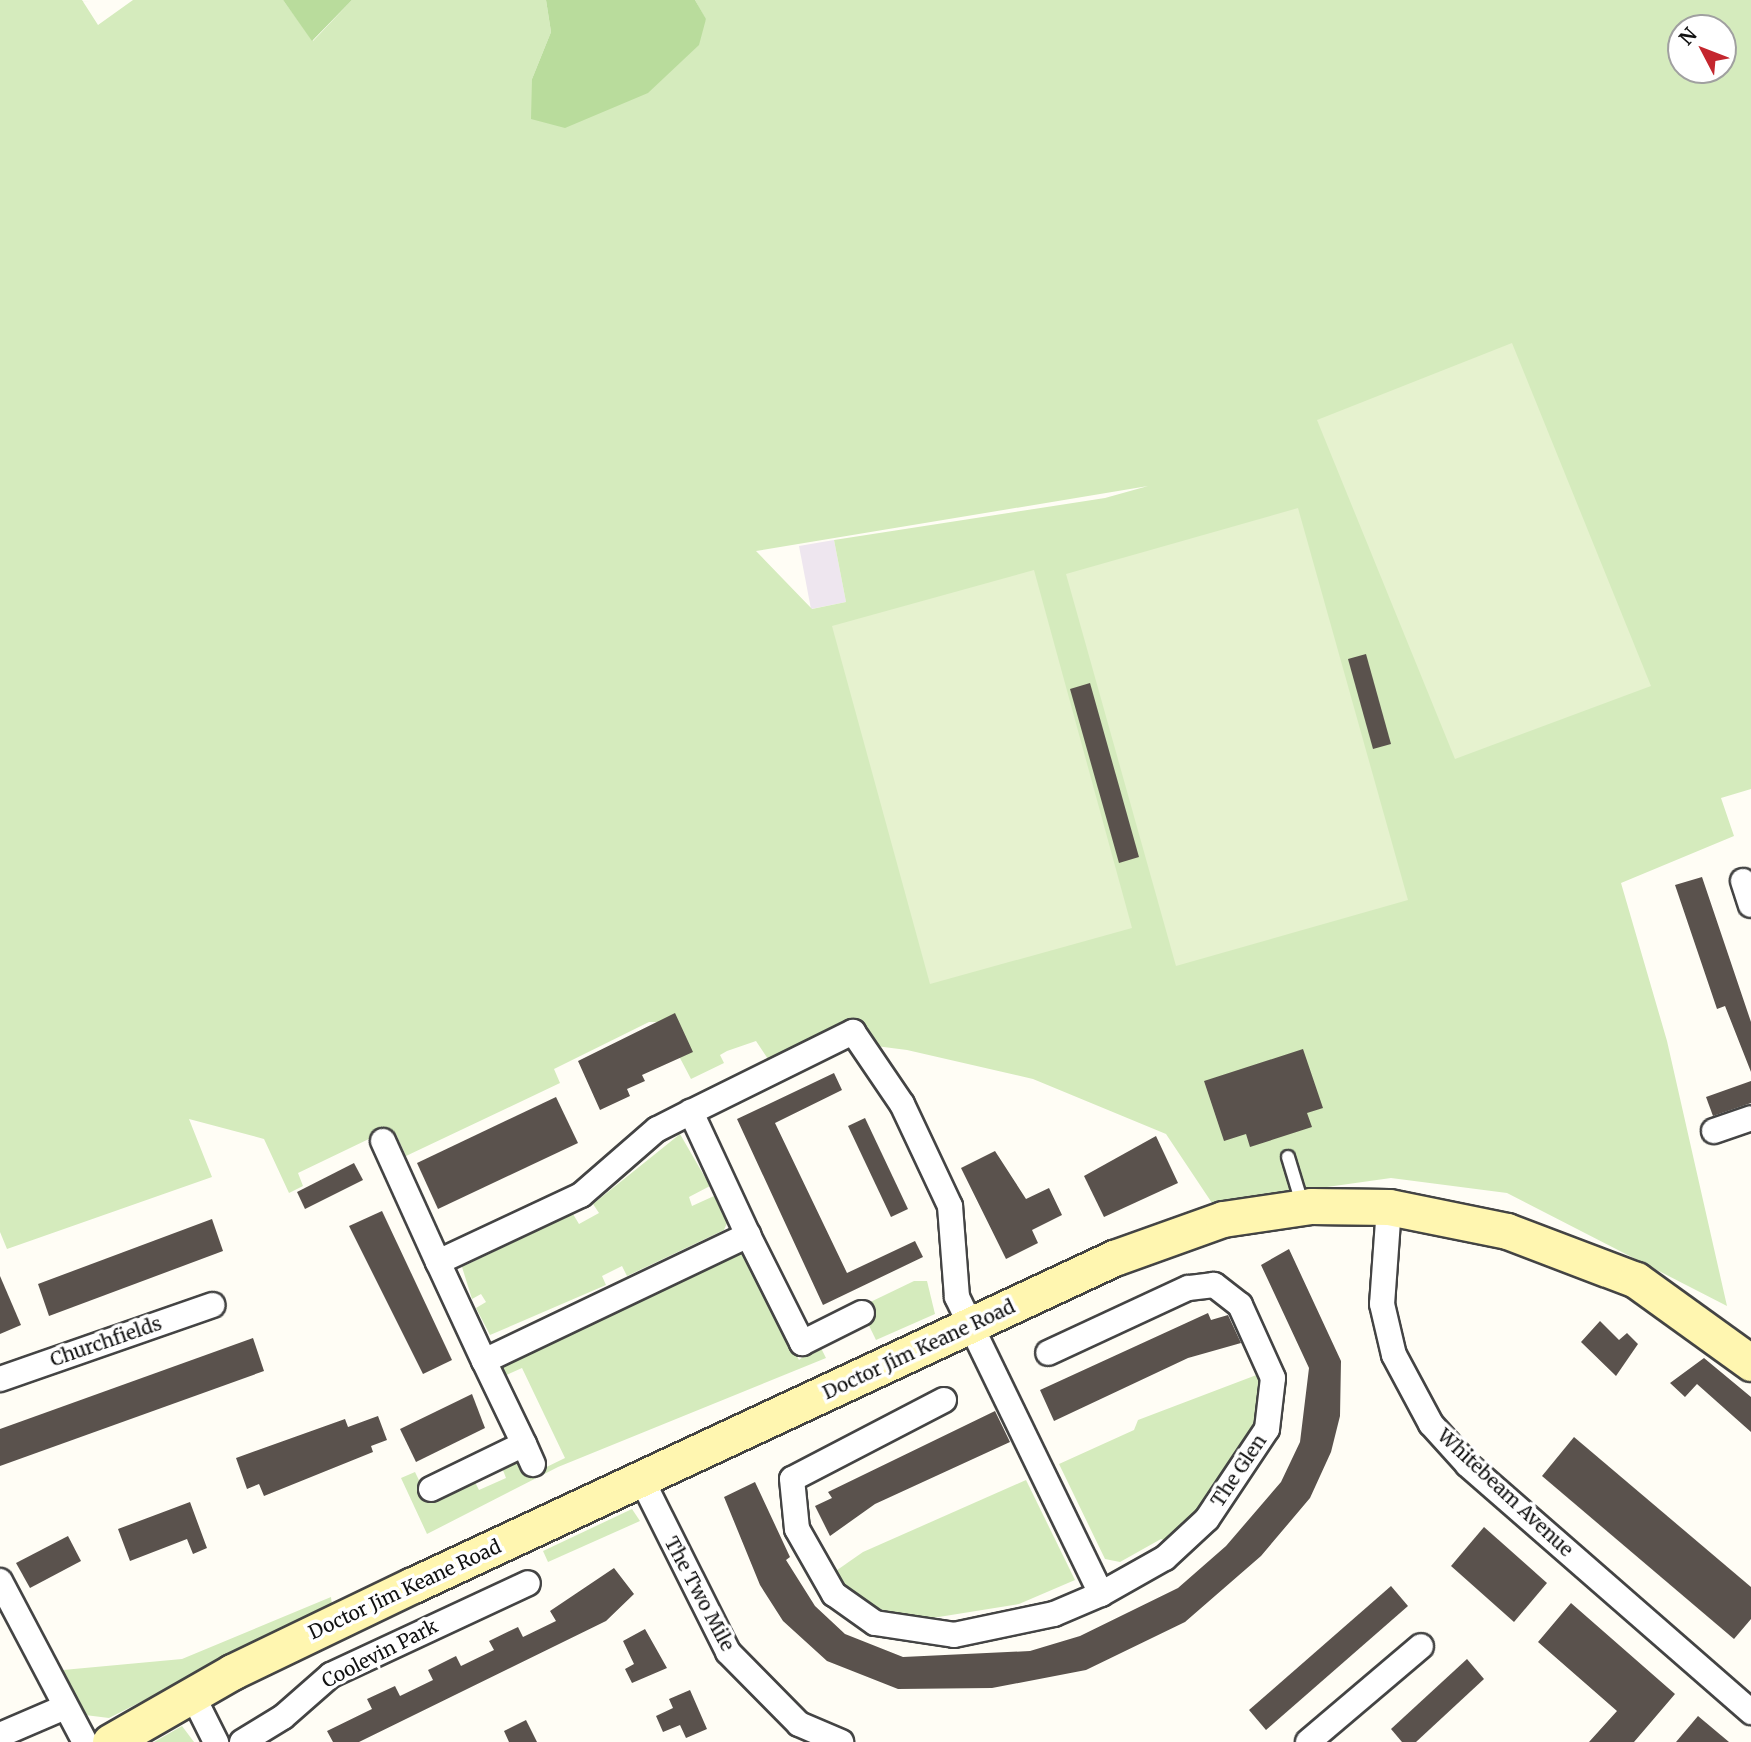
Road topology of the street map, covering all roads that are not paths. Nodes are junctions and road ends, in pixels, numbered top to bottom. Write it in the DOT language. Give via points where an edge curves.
graph roads {
  1 [pos="1743,881"];
  2 [pos="1751,905"];
  3 [pos="691,1112"];
  4 [pos="1751,1118"];
  5 [pos="1714,1130"];
  6 [pos="383,1141"];
  7 [pos="1288,1157"];
  8 [pos="1389,1206"];
  9 [pos="1303,1207"];
  10 [pos="748,1235"];
  11 [pos="438,1262"];
  12 [pos="212,1305"];
  13 [pos="862,1313"];
  14 [pos="972,1326"];
  15 [pos="1048,1353"];
  16 [pos="484,1361"];
  17 [pos="1751,1363"];
  18 [pos="0,1379"];
  19 [pos="944,1400"];
  20 [pos="642,1480"];
  21 [pos="431,1489"];
  22 [pos="0,1581"];
  23 [pos="528,1583"];
  24 [pos="1101,1594"];
  25 [pos="1421,1646"];
  26 [pos="192,1695"];
  27 [pos="63,1709"];
  28 [pos="1751,1712"];
  29 [pos="0,1735"];
  30 [pos="85,1742"];
  31 [pos="110,1742"];
  32 [pos="216,1742"];
  33 [pos="242,1742"];
  34 [pos="841,1742"];
  35 [pos="1308,1742"];
  1 -- 2 [label="street"];
  3 -- 10 [label="street"];
  3 -- 11 [label="street" via="657,1129 581,1195"];
  3 -- 14 [label="street" via="853,1032 902,1104 950,1206 953,1280"];
  4 -- 5 [label="street"];
  6 -- 11 [label="street"];
  7 -- 9 [label="lane"];
  8 -- 9 [label="street, Doctor Jim Keane Road"];
  8 -- 17 [label="street, Doctor Jim Keane Road" via="1507,1231 1636,1280"];
  8 -- 28 [label="street, Whitebeam Avenue" via="1382,1304 1394,1355 1431,1424 1468,1465"];
  9 -- 14 [label="street, Doctor Jim Keane Road" via="1223,1219 1164,1238"];
  10 -- 13 [label="street" via="802,1343"];
  10 -- 16 [label="street"];
  11 -- 16 [label="street"];
  12 -- 18 [label="street, Churchfields"];
  14 -- 20 [label="street, Doctor Jim Keane Road"];
  14 -- 24 [label="street"];
  15 -- 24 [label="street, The Glen" via="1188,1288 1214,1285 1240,1305 1273,1378 1267,1429 1207,1519 1165,1558"];
  16 -- 21 [label="street" via="528,1454"];
  19 -- 24 [label="street, The Glen" via="792,1479 797,1529 834,1594 875,1623 954,1634 1054,1614"];
  20 -- 26 [label="street, Doctor Jim Keane Road"];
  20 -- 34 [label="street, The Two Mile" via="729,1652 799,1724"];
  22 -- 27 [label="street"];
  23 -- 33 [label="street, Coolevin Park" via="331,1675 283,1717"];
  25 -- 35 [label="street"];
  26 -- 31 [label="street, Doctor Jim Keane Road"];
  26 -- 32 [label="street"];
  27 -- 29 [label="street"];
  27 -- 30 [label="street"];
}
